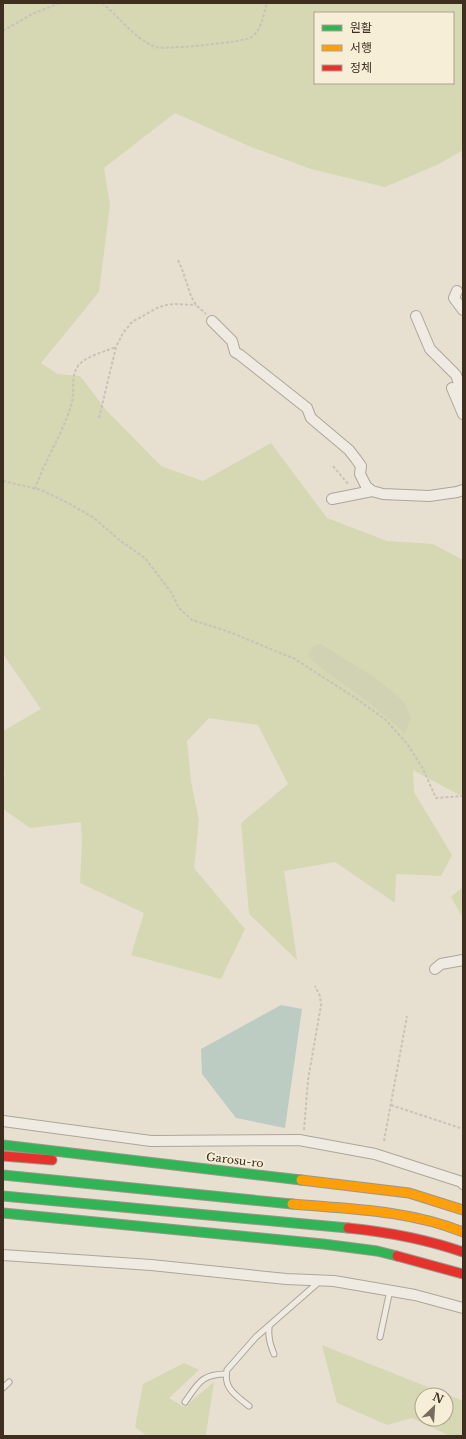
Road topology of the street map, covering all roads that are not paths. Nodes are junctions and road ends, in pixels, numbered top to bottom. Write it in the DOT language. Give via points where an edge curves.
graph roads {
  1 [pos="457,291"];
  2 [pos="463,310"];
  3 [pos="416,316"];
  4 [pos="212,321"];
  5 [pos="452,388"];
  6 [pos="463,394"];
  7 [pos="463,414"];
  8 [pos="463,490"];
  9 [pos="372,491"];
  10 [pos="332,499"];
  11 [pos="463,960"];
  12 [pos="435,969"];
  13 [pos="3,1121"];
  14 [pos="3,1144"];
  15 [pos="3,1156"];
  16 [pos="123,1159"];
  17 [pos="3,1175"];
  18 [pos="463,1184"];
  19 [pos="3,1196"];
  20 [pos="463,1210"];
  21 [pos="3,1213"];
  22 [pos="463,1232"];
  23 [pos="463,1252"];
  24 [pos="3,1255"];
  25 [pos="463,1274"];
  26 [pos="321,1280"];
  27 [pos="390,1290"];
  28 [pos="463,1308"];
  29 [pos="269,1326"];
  30 [pos="380,1337"];
  31 [pos="274,1354"];
  32 [pos="226,1374"];
  33 [pos="9,1382"];
  34 [pos="3,1388"];
  35 [pos="185,1402"];
  36 [pos="249,1406"];
  1 -- 2 [label="street" via="454,298"];
  3 -- 6 [label="street" via="430,349 456,375"];
  4 -- 9 [label="street" via="232,341 235,352 307,408 311,418 349,450 361,466 360,474 366,486"];
  5 -- 7 [label="street"];
  8 -- 9 [label="street" via="428,496 383,494"];
  9 -- 10 [label="street"];
  11 -- 12 [label="street" via="442,964"];
  13 -- 18 [label="street" via="151,1141 304,1141 375,1154"];
  14 -- 16 [label="main road, Garosu-ro"];
  15 -- 16 [label="main road" via="81,1162"];
  16 -- 20 [label="main road, Garosu-ro" via="409,1193"];
  17 -- 22 [label="main road" via="382,1212 443,1224"];
  19 -- 23 [label="main road" via="380,1231 407,1235"];
  21 -- 25 [label="main road" via="339,1246 390,1254"];
  24 -- 26 [label="street"];
  26 -- 27 [label="street"];
  26 -- 29 [label="lane"];
  27 -- 28 [label="street"];
  27 -- 30 [label="lane"];
  29 -- 31 [label="lane" via="269,1344"];
  29 -- 32 [label="lane" via="256,1337"];
  32 -- 35 [label="lane" via="208,1376 200,1382"];
  32 -- 36 [label="lane" via="227,1383 232,1391"];
  33 -- 34 [label="lane"];
}
